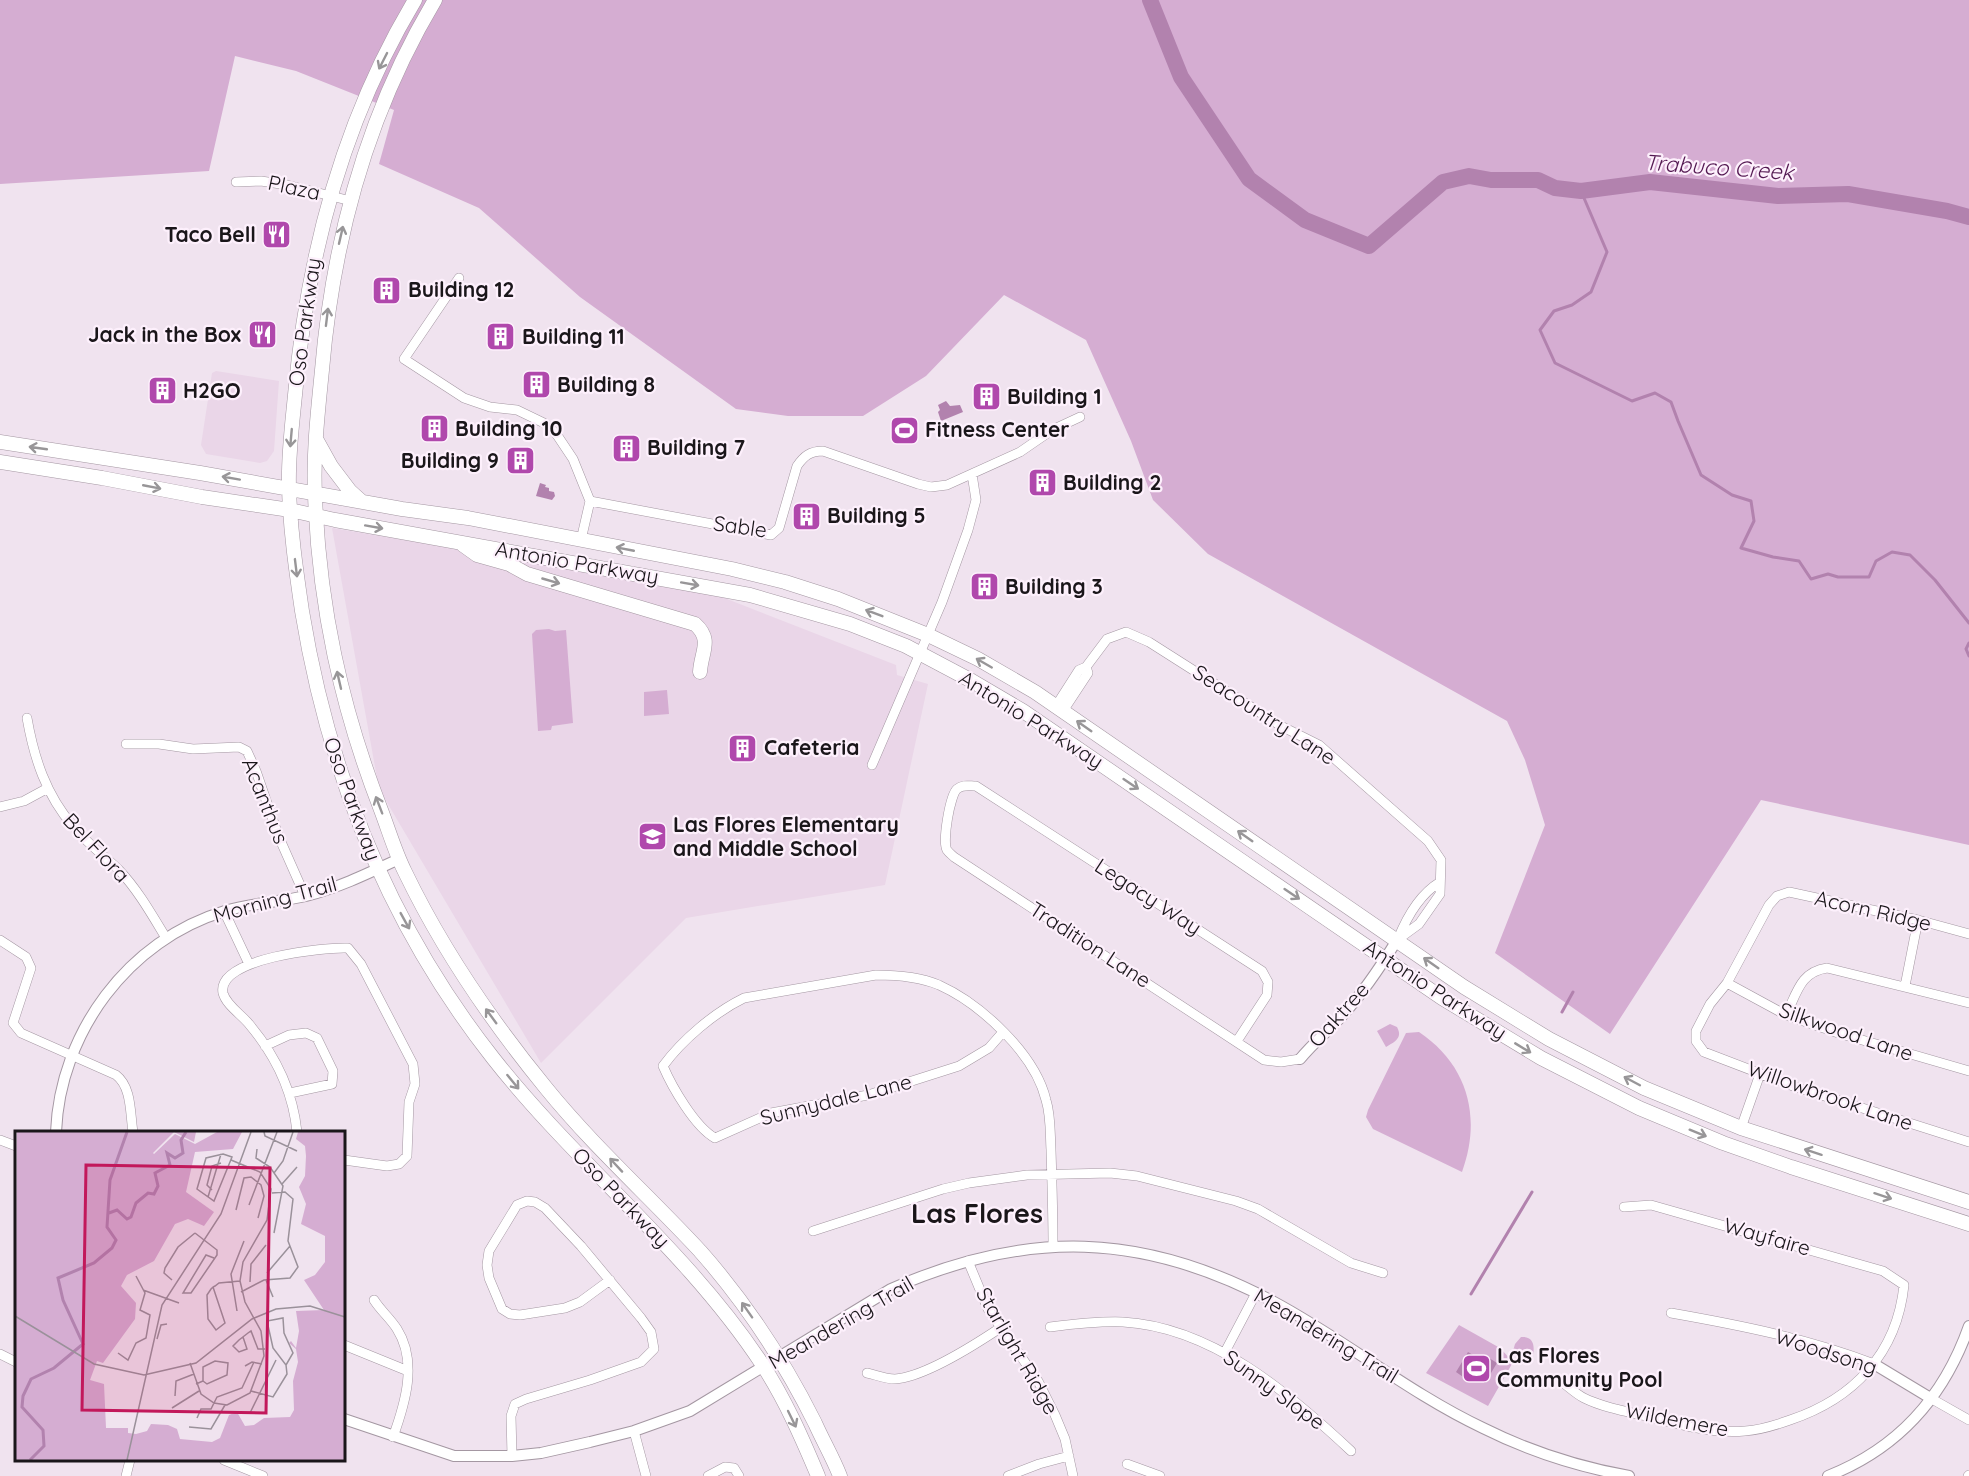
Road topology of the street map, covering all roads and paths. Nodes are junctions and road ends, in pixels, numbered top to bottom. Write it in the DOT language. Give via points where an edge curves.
graph roads {
  1 [pos="435,0"];
  2 [pos="412,4"];
  3 [pos="236,182"];
  4 [pos="330,196"];
  5 [pos="351,201"];
  6 [pos="459,278"];
  7 [pos="1080,417"];
  8 [pos="316,439"];
  9 [pos="0,442"];
  10 [pos="116,460"];
  11 [pos="0,462"];
  12 [pos="972,474"];
  13 [pos="102,478"];
  14 [pos="289,488"];
  15 [pos="315,494"];
  16 [pos="360,500"];
  17 [pos="590,501"];
  18 [pos="290,510"];
  19 [pos="317,517"];
  20 [pos="581,540"];
  21 [pos="459,542"];
  22 [pos="928,635"];
  23 [pos="921,653"];
  24 [pos="700,672"];
  25 [pos="1059,709"];
  26 [pos="27,718"];
  27 [pos="126,744"];
  28 [pos="872,765"];
  29 [pos="964,785"];
  30 [pos="48,788"];
  31 [pos="0,807"];
  32 [pos="399,859"];
  33 [pos="378,869"];
  34 [pos="305,896"];
  35 [pos="224,911"];
  36 [pos="1917,920"];
  37 [pos="1969,934"];
  38 [pos="166,938"];
  39 [pos="0,940"];
  40 [pos="1397,940"];
  41 [pos="1386,959"];
  42 [pos="249,964"];
  43 [pos="1727,983"];
  44 [pos="1905,986"];
  45 [pos="1969,1003"];
  46 [pos="1786,1015"];
  47 [pos="1003,1032"];
  48 [pos="1237,1041"];
  49 [pos="265,1046"];
  50 [pos="71,1056"];
  51 [pos="1300,1059"];
  52 [pos="1969,1071"];
  53 [pos="1760,1074"];
  54 [pos="290,1093"];
  55 [pos="1741,1128"];
  56 [pos="56,1131"];
  57 [pos="133,1131"];
  58 [pos="297,1131"];
  59 [pos="0,1140"];
  60 [pos="1969,1142"];
  61 [pos="15,1146"];
  62 [pos="345,1160"];
  63 [pos="1052,1174"];
  64 [pos="1969,1202"];
  65 [pos="1624,1206"];
  66 [pos="1969,1224"];
  67 [pos="813,1231"];
  68 [pos="1053,1246"];
  69 [pos="968,1261"];
  70 [pos="1383,1273"];
  71 [pos="610,1280"];
  72 [pos="1904,1285"];
  73 [pos="1256,1293"];
  74 [pos="374,1300"];
  75 [pos="1671,1313"];
  76 [pos="1969,1326"];
  77 [pos="1050,1327"];
  78 [pos="1000,1328"];
  79 [pos="345,1345"];
  80 [pos="1225,1352"];
  81 [pos="0,1354"];
  82 [pos="780,1358"];
  83 [pos="15,1362"];
  84 [pos="1874,1364"];
  85 [pos="764,1367"];
  86 [pos="408,1371"];
  87 [pos="867,1373"];
  88 [pos="1562,1382"];
  89 [pos="1932,1399"];
  90 [pos="345,1419"];
  91 [pos="1969,1420"];
  92 [pos="634,1431"];
  93 [pos="393,1437"];
  94 [pos="1351,1451"];
  95 [pos="512,1456"];
  96 [pos="1069,1456"];
  97 [pos="130,1461"];
  98 [pos="226,1461"];
  99 [pos="1127,1464"];
  100 [pos="126,1476"];
  101 [pos="263,1476"];
  102 [pos="646,1476"];
  103 [pos="708,1476"];
  104 [pos="739,1476"];
  105 [pos="818,1476"];
  106 [pos="840,1476"];
  107 [pos="1008,1476"];
  108 [pos="1073,1476"];
  109 [pos="1160,1476"];
  110 [pos="1629,1476"];
  111 [pos="1828,1476"];
  1 -- 5 [label="main road, Oso Parkway" via="385,102"];
  2 -- 4 [label="main road, Oso Parkway, one-way" via="370,88"];
  3 -- 4 [label="street, Plaza" via="261,181"];
  4 -- 5 [label="street, Plaza"];
  4 -- 14 [label="main road, Oso Parkway, one-way" via="300,342"];
  8 -- 5 [label="main road, Oso Parkway, one-way" via="326,319 340,238"];
  6 -- 17 [label="street" via="404,359 471,401 517,410 546,424 573,459"];
  7 -- 12 [label="street, Sable" via="1054,429 1020,453"];
  8 -- 15 [label="main road, Oso Parkway"];
  8 -- 16 [label="main road" via="331,466"];
  10 -- 9 [label="main road, Antonio Parkway, one-way"];
  10 -- 13 [label="main road" via="105,466"];
  14 -- 10 [label="main road, Antonio Parkway, one-way"];
  11 -- 13 [label="main road, Antonio Parkway"];
  12 -- 17 [label="street, Sable" via="931,487 815,451 797,466 779,528 771,535"];
  12 -- 22 [label="street" via="976,500 968,530"];
  13 -- 18 [label="main road, Antonio Parkway, one-way"];
  14 -- 15 [label="main road, Antonio Parkway"];
  14 -- 18 [label="main road, Oso Parkway"];
  15 -- 16 [label="main road, Antonio Parkway"];
  15 -- 19 [label="main road, Oso Parkway"];
  16 -- 20 [label="main road, Antonio Parkway"];
  17 -- 20 [label="street"];
  18 -- 19 [label="main road, Antonio Parkway"];
  18 -- 33 [label="main road, Oso Parkway, one-way" via="318,696 344,783"];
  19 -- 21 [label="main road, Antonio Parkway, one-way"];
  32 -- 19 [label="main road, Oso Parkway, one-way" via="344,702 326,612"];
  22 -- 20 [label="main road, Antonio Parkway, one-way" via="785,582"];
  21 -- 23 [label="main road, Antonio Parkway, one-way" via="750,595 850,624"];
  21 -- 24 [label="main road, one-way" via="477,555 509,564 526,574 695,624 705,636"];
  22 -- 23 [label="street"];
  25 -- 22 [label="main road, Antonio Parkway, one-way" via="978,659"];
  23 -- 28 [label="street"];
  23 -- 41 [label="main road, Antonio Parkway, one-way" via="1023,711"];
  40 -- 25 [label="main road, Antonio Parkway, one-way"];
  25 -- 40 [label="street, Seacountry Lane" via="1088,673 1086,667 1107,639 1126,632 1319,745 1428,841 1441,860 1440,894 1419,924"];
  26 -- 30 [label="street, Bel Flora" via="31,743"];
  27 -- 34 [label="street, Acanthus" via="194,749 239,747 247,751"];
  29 -- 48 [label="street, Tradition Lane" via="951,798 947,850"];
  29 -- 48 [label="street, Legacy Way" via="976,786 1262,971 1268,982 1267,995"];
  30 -- 31 [label="street" via="24,801"];
  30 -- 38 [label="street, Bel Flora" via="73,827 135,890"];
  32 -- 33 [label="street, Morning Trail"];
  82 -- 32 [label="main road, Oso Parkway, one-way" via="705,1258 517,1052 460,969"];
  33 -- 34 [label="street, Morning Trail"];
  33 -- 85 [label="main road, Oso Parkway, one-way" via="454,1005 491,1055 600,1178 679,1257"];
  34 -- 35 [label="street, Morning Trail"];
  35 -- 38 [label="street, Morning Trail"];
  35 -- 42 [label="street"];
  36 -- 37 [label="street, Acorn Ridge"];
  36 -- 43 [label="street, Acorn Ridge" via="1789,892 1777,896 1769,905"];
  36 -- 44 [label="street"];
  38 -- 50 [label="street, Morning Trail" via="112,986 91,1015"];
  39 -- 50 [label="street" via="26,957 31,968 14,1023 21,1033"];
  40 -- 41 [label="street, Oaktree"];
  55 -- 40 [label="main road, Antonio Parkway, one-way" via="1644,1088 1549,1039"];
  41 -- 51 [label="street, Oaktree" via="1340,1018"];
  41 -- 66 [label="main road, Antonio Parkway, one-way" via="1540,1058 1639,1108 1791,1167"];
  42 -- 49 [label="street" via="227,977 223,996"];
  42 -- 62 [label="street" via="348,948 361,964 413,1064 415,1084 409,1102 406,1156 399,1164 387,1166"];
  43 -- 46 [label="street, Silkwood Lane"];
  43 -- 53 [label="street, Willowbrook Lane" via="1695,1030 1696,1041 1704,1052"];
  44 -- 45 [label="street"];
  44 -- 46 [label="street" via="1827,968 1814,970 1804,978"];
  46 -- 52 [label="street, Silkwood Lane"];
  47 -- 47 [label="street, Sunnydale Lane" via="978,1056 959,1066 868,1095 771,1113 715,1138 704,1132 663,1066 674,1050 728,1006 744,998 876,975 937,984 972,1004"];
  47 -- 63 [label="street" via="1030,1064 1044,1093"];
  48 -- 51 [label="street, Tradition Lane" via="1264,1060"];
  49 -- 54 [label="street"];
  49 -- 54 [label="street" via="289,1035 306,1033 317,1038 333,1071 332,1084"];
  50 -- 56 [label="street, Morning Trail"];
  50 -- 57 [label="street" via="123,1080"];
  53 -- 55 [label="street"];
  53 -- 60 [label="street, Willowbrook Lane"];
  54 -- 58 [label="street"];
  64 -- 55 [label="main road, Antonio Parkway, one-way"];
  59 -- 61 [label="street"];
  63 -- 67 [label="street" via="960,1185"];
  63 -- 68 [label="street"];
  63 -- 70 [label="street" via="1137,1176 1236,1201 1351,1263"];
  65 -- 72 [label="street, Wayfaire" via="1651,1204 1695,1216 1883,1271"];
  68 -- 69 [label="street, Meandering Trail"];
  68 -- 73 [label="street, Meandering Trail" via="1157,1256 1212,1273"];
  69 -- 78 [label="street, Starlight Ridge"];
  69 -- 82 [label="street, Meandering Trail" via="891,1289"];
  71 -- 71 [label="street" via="565,1308 510,1314 502,1309 489,1278 489,1251 517,1204 535,1202"];
  71 -- 95 [label="street" via="651,1332 654,1349 641,1362 515,1404 511,1416"];
  72 -- 84 [label="street, Wildemere" via="1894,1327"];
  73 -- 80 [label="street"];
  73 -- 110 [label="street, Meandering Trail" via="1483,1429 1594,1470"];
  74 -- 86 [label="street" via="399,1331"];
  75 -- 84 [label="street, Woodsong" via="1838,1351"];
  76 -- 89 [label="street" via="1954,1363"];
  77 -- 80 [label="street, Sunny Slope" via="1125,1322 1161,1328"];
  78 -- 87 [label="street" via="914,1374 894,1379"];
  78 -- 96 [label="street, Starlight Ridge" via="1038,1382"];
  79 -- 86 [label="street"];
  80 -- 94 [label="street, Sunny Slope" via="1306,1411"];
  81 -- 83 [label="street"];
  82 -- 85 [label="street, Meandering Trail"];
  82 -- 106 [label="main road, Oso Parkway"];
  84 -- 88 [label="street, Wildemere" via="1831,1403 1795,1418 1745,1431 1715,1431 1629,1412 1583,1398"];
  84 -- 89 [label="street, Woodsong"];
  85 -- 92 [label="street, Meandering Trail" via="690,1411"];
  85 -- 105 [label="main road, Oso Parkway, one-way"];
  86 -- 93 [label="street" via="405,1404"];
  89 -- 91 [label="street, Woodsong"];
  89 -- 111 [label="street" via="1889,1442 1858,1463"];
  90 -- 93 [label="street, Meandering Trail"];
  92 -- 95 [label="street, Meandering Trail"];
  92 -- 102 [label="street"];
  93 -- 95 [label="street, Meandering Trail" via="454,1456"];
  96 -- 107 [label="street"];
  96 -- 108 [label="street, Starlight Ridge"];
  97 -- 100 [label="street"];
  98 -- 101 [label="street"];
  99 -- 109 [label="street"];
  103 -- 104 [label="street" via="725,1467 734,1468"];
}
